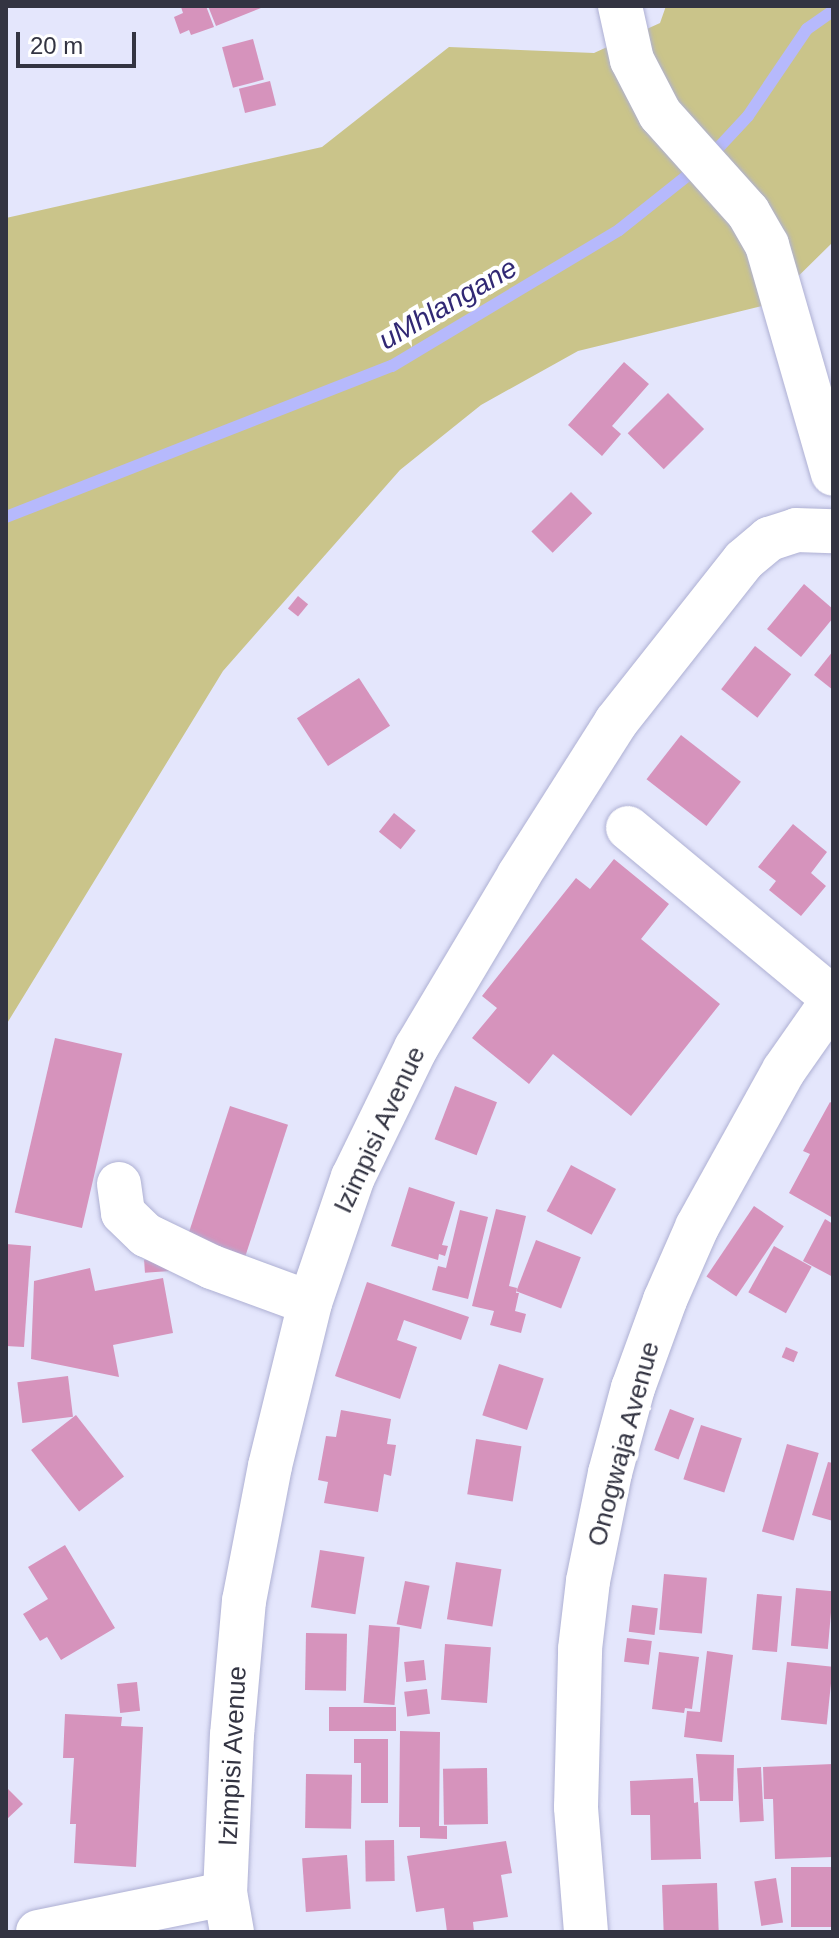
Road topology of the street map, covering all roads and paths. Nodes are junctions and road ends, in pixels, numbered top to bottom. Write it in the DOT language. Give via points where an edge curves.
graph roads {
  1 [pos="620,6"];
  2 [pos="833,474"];
  3 [pos="833,531"];
  4 [pos="628,828"];
  5 [pos="833,999"];
  6 [pos="119,1184"];
  7 [pos="310,1303"];
  8 [pos="229,1913"];
  9 [pos="38,1932"];
  10 [pos="586,1932"];
  1 -- 2 [label="street" via="632,60 660,114 748,212 767,245"];
  3 -- 7 [label="street, Izimpisi Avenue" via="796,530 769,539 744,560 616,722 416,1048 353,1177"];
  4 -- 5 [label="street"];
  5 -- 10 [label="street, Onogwaja Avenue" via="752,1123 697,1227 633,1388 610,1473 580,1649 576,1807"];
  6 -- 7 [label="street" via="123,1213 146,1235 212,1267"];
  7 -- 8 [label="street, Izimpisi Avenue" via="244,1601 232,1735"];
  8 -- 9 [label="street"];
}
